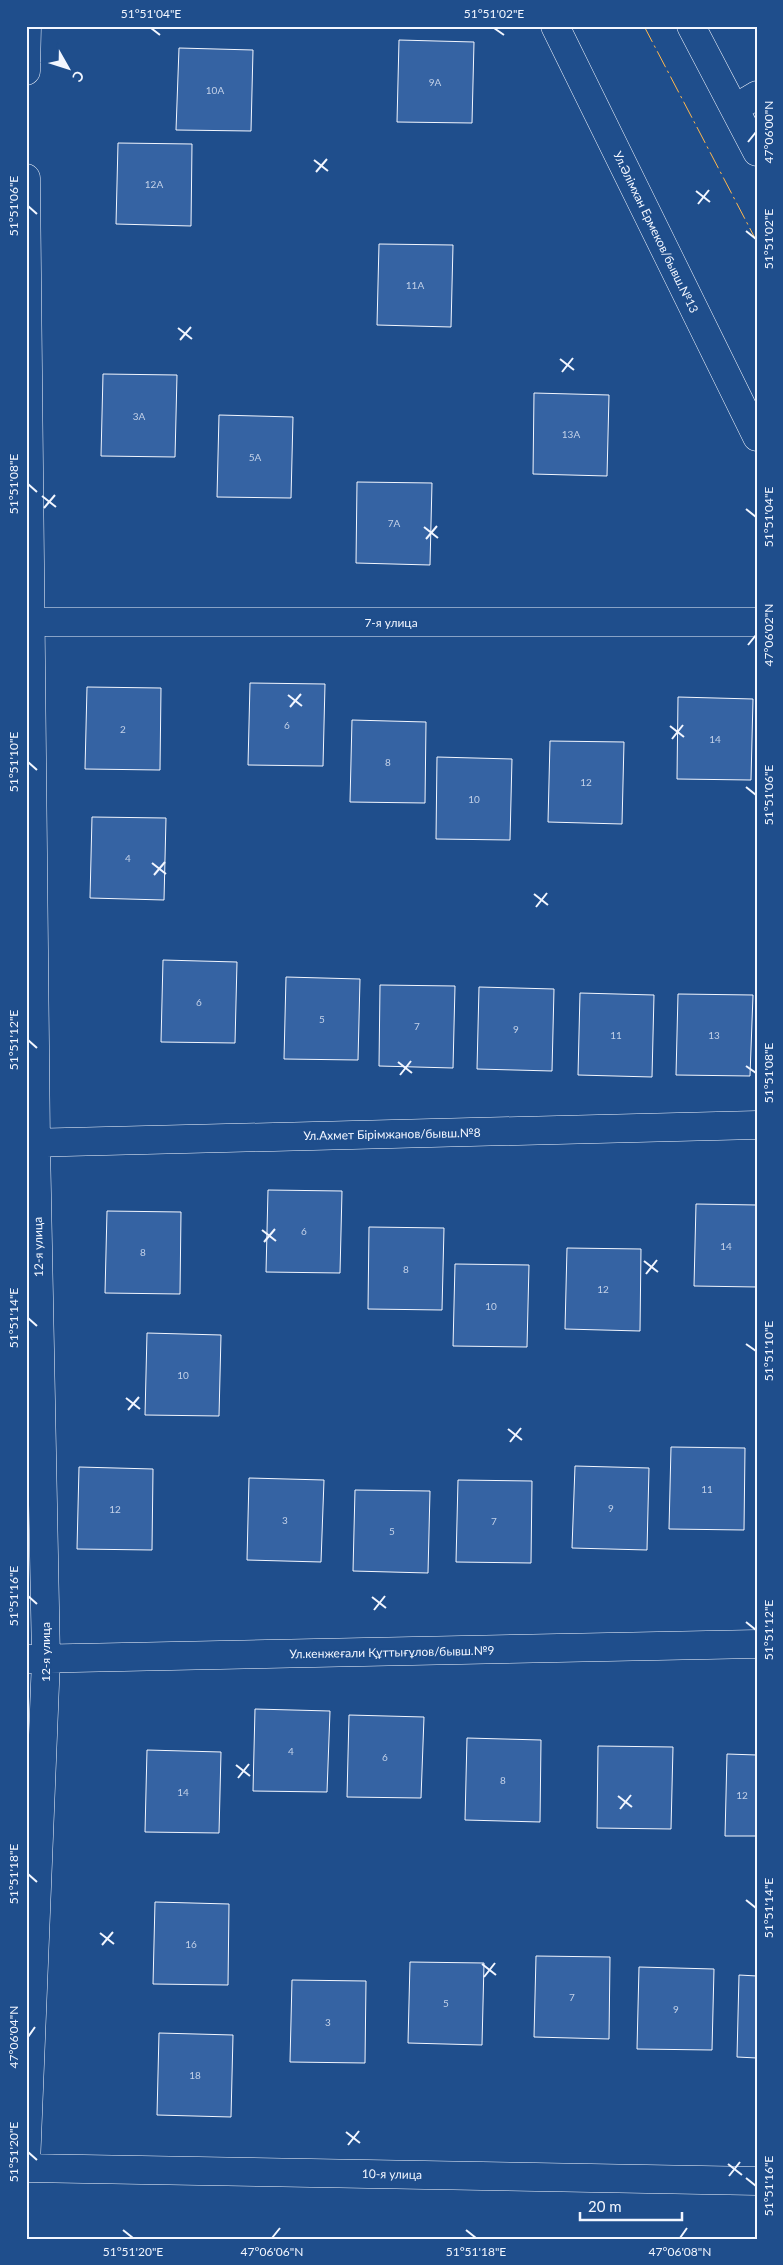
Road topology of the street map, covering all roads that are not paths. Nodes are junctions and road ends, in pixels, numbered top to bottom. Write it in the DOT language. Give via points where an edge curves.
graph roads {
  1 [pos="27,26"];
  2 [pos="555,26"];
  3 [pos="690,26"];
  4 [pos="26,71"];
  5 [pos="746,102"];
  6 [pos="757,152"];
  7 [pos="26,178"];
  8 [pos="757,438"];
  9 [pos="29,622"];
  10 [pos="757,622"];
  11 [pos="757,1125"];
  12 [pos="31,1143"];
  13 [pos="757,1644"];
  14 [pos="36,1659"];
  15 [pos="26,2166"];
  16 [pos="757,2181"];
  1 -- 4 [label="street"];
  2 -- 8 [label="street, Ул.Әлімхан Ермеков/бывш.№13"];
  3 -- 5 [label="street"];
  5 -- 6 [label="street"];
  7 -- 9 [label="street, 12-я улица"];
  9 -- 10 [label="street, 7-я улица"];
  9 -- 12 [label="street, 12-я улица"];
  11 -- 12 [label="street, Ул.Ахмет Бірімжанов/бывш.№8"];
  12 -- 14 [label="street, 12-я улица"];
  13 -- 14 [label="street, Ул.кенжеғали Құттығұлов/бывш.№9"];
  14 -- 15 [label="street, 12-я улица"];
  15 -- 16 [label="street, 10-я улица"];
}
